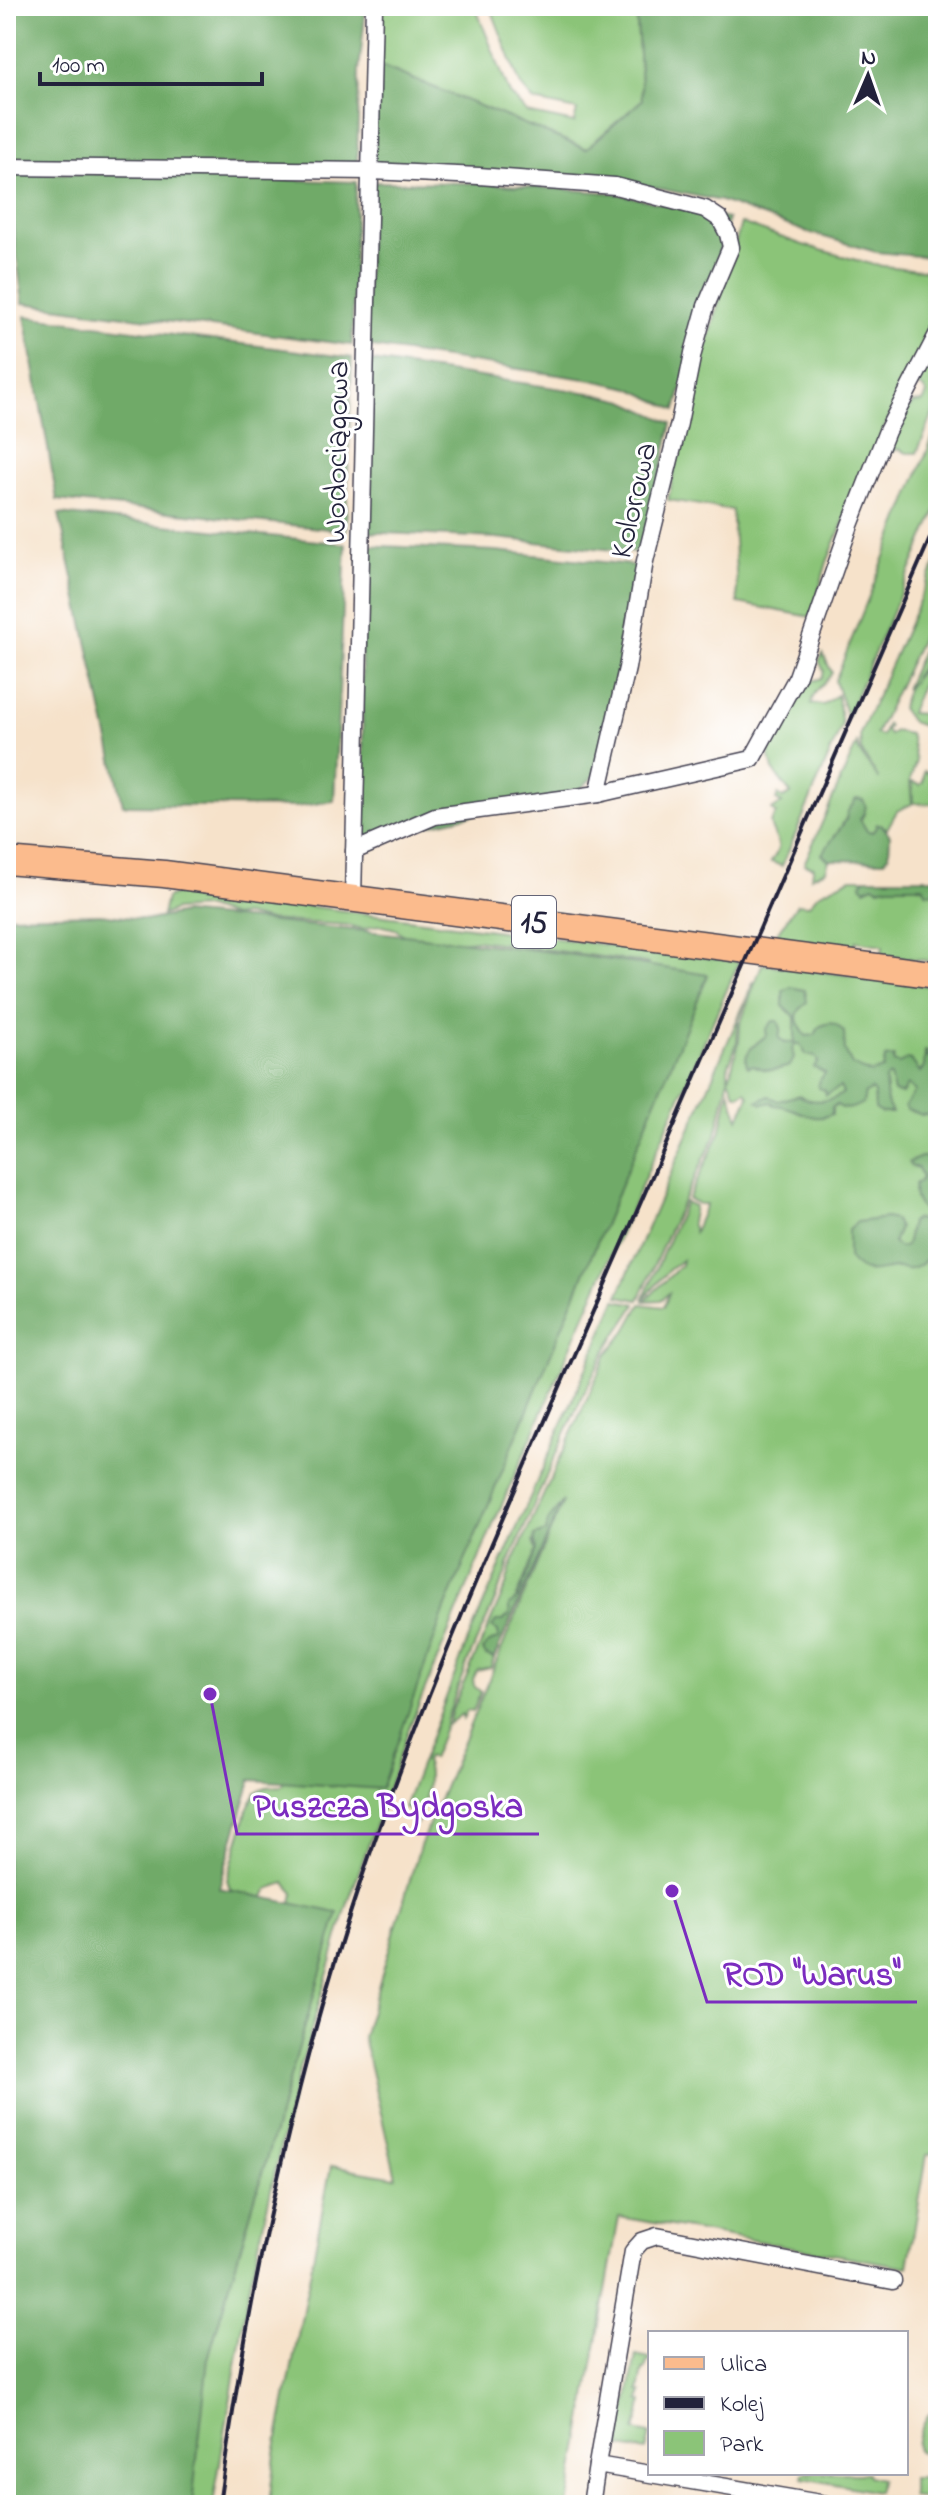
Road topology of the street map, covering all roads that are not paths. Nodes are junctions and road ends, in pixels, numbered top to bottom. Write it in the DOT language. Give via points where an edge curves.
graph roads {
  1 [pos="374,6"];
  2 [pos="6,167"];
  3 [pos="371,171"];
  4 [pos="938,333"];
  5 [pos="598,794"];
  6 [pos="354,851"];
  7 [pos="6,861"];
  8 [pos="353,898"];
  9 [pos="938,975"];
  10 [pos="893,2281"];
  11 [pos="597,2465"];
  12 [pos="648,2474"];
  13 [pos="656,2475"];
  14 [pos="591,2505"];
  15 [pos="832,2505"];
  1 -- 3 [label="street, Wodociągowa"];
  2 -- 3 [label="street"];
  3 -- 5 [label="street, Kolorowa" via="615,186 705,209 723,224 731,247 693,353"];
  3 -- 6 [label="street, Wodociągowa"];
  4 -- 5 [label="street" via="887,431 797,677 752,759"];
  5 -- 6 [label="street" via="435,816"];
  6 -- 8 [label="street, Wodociągowa"];
  7 -- 8 [label="main road, 15"];
  8 -- 9 [label="main road, 15"];
  10 -- 11 [label="street" via="657,2236 642,2241 633,2251"];
  11 -- 12 [label="street"];
  11 -- 14 [label="street"];
  13 -- 15 [label="street"];
}
